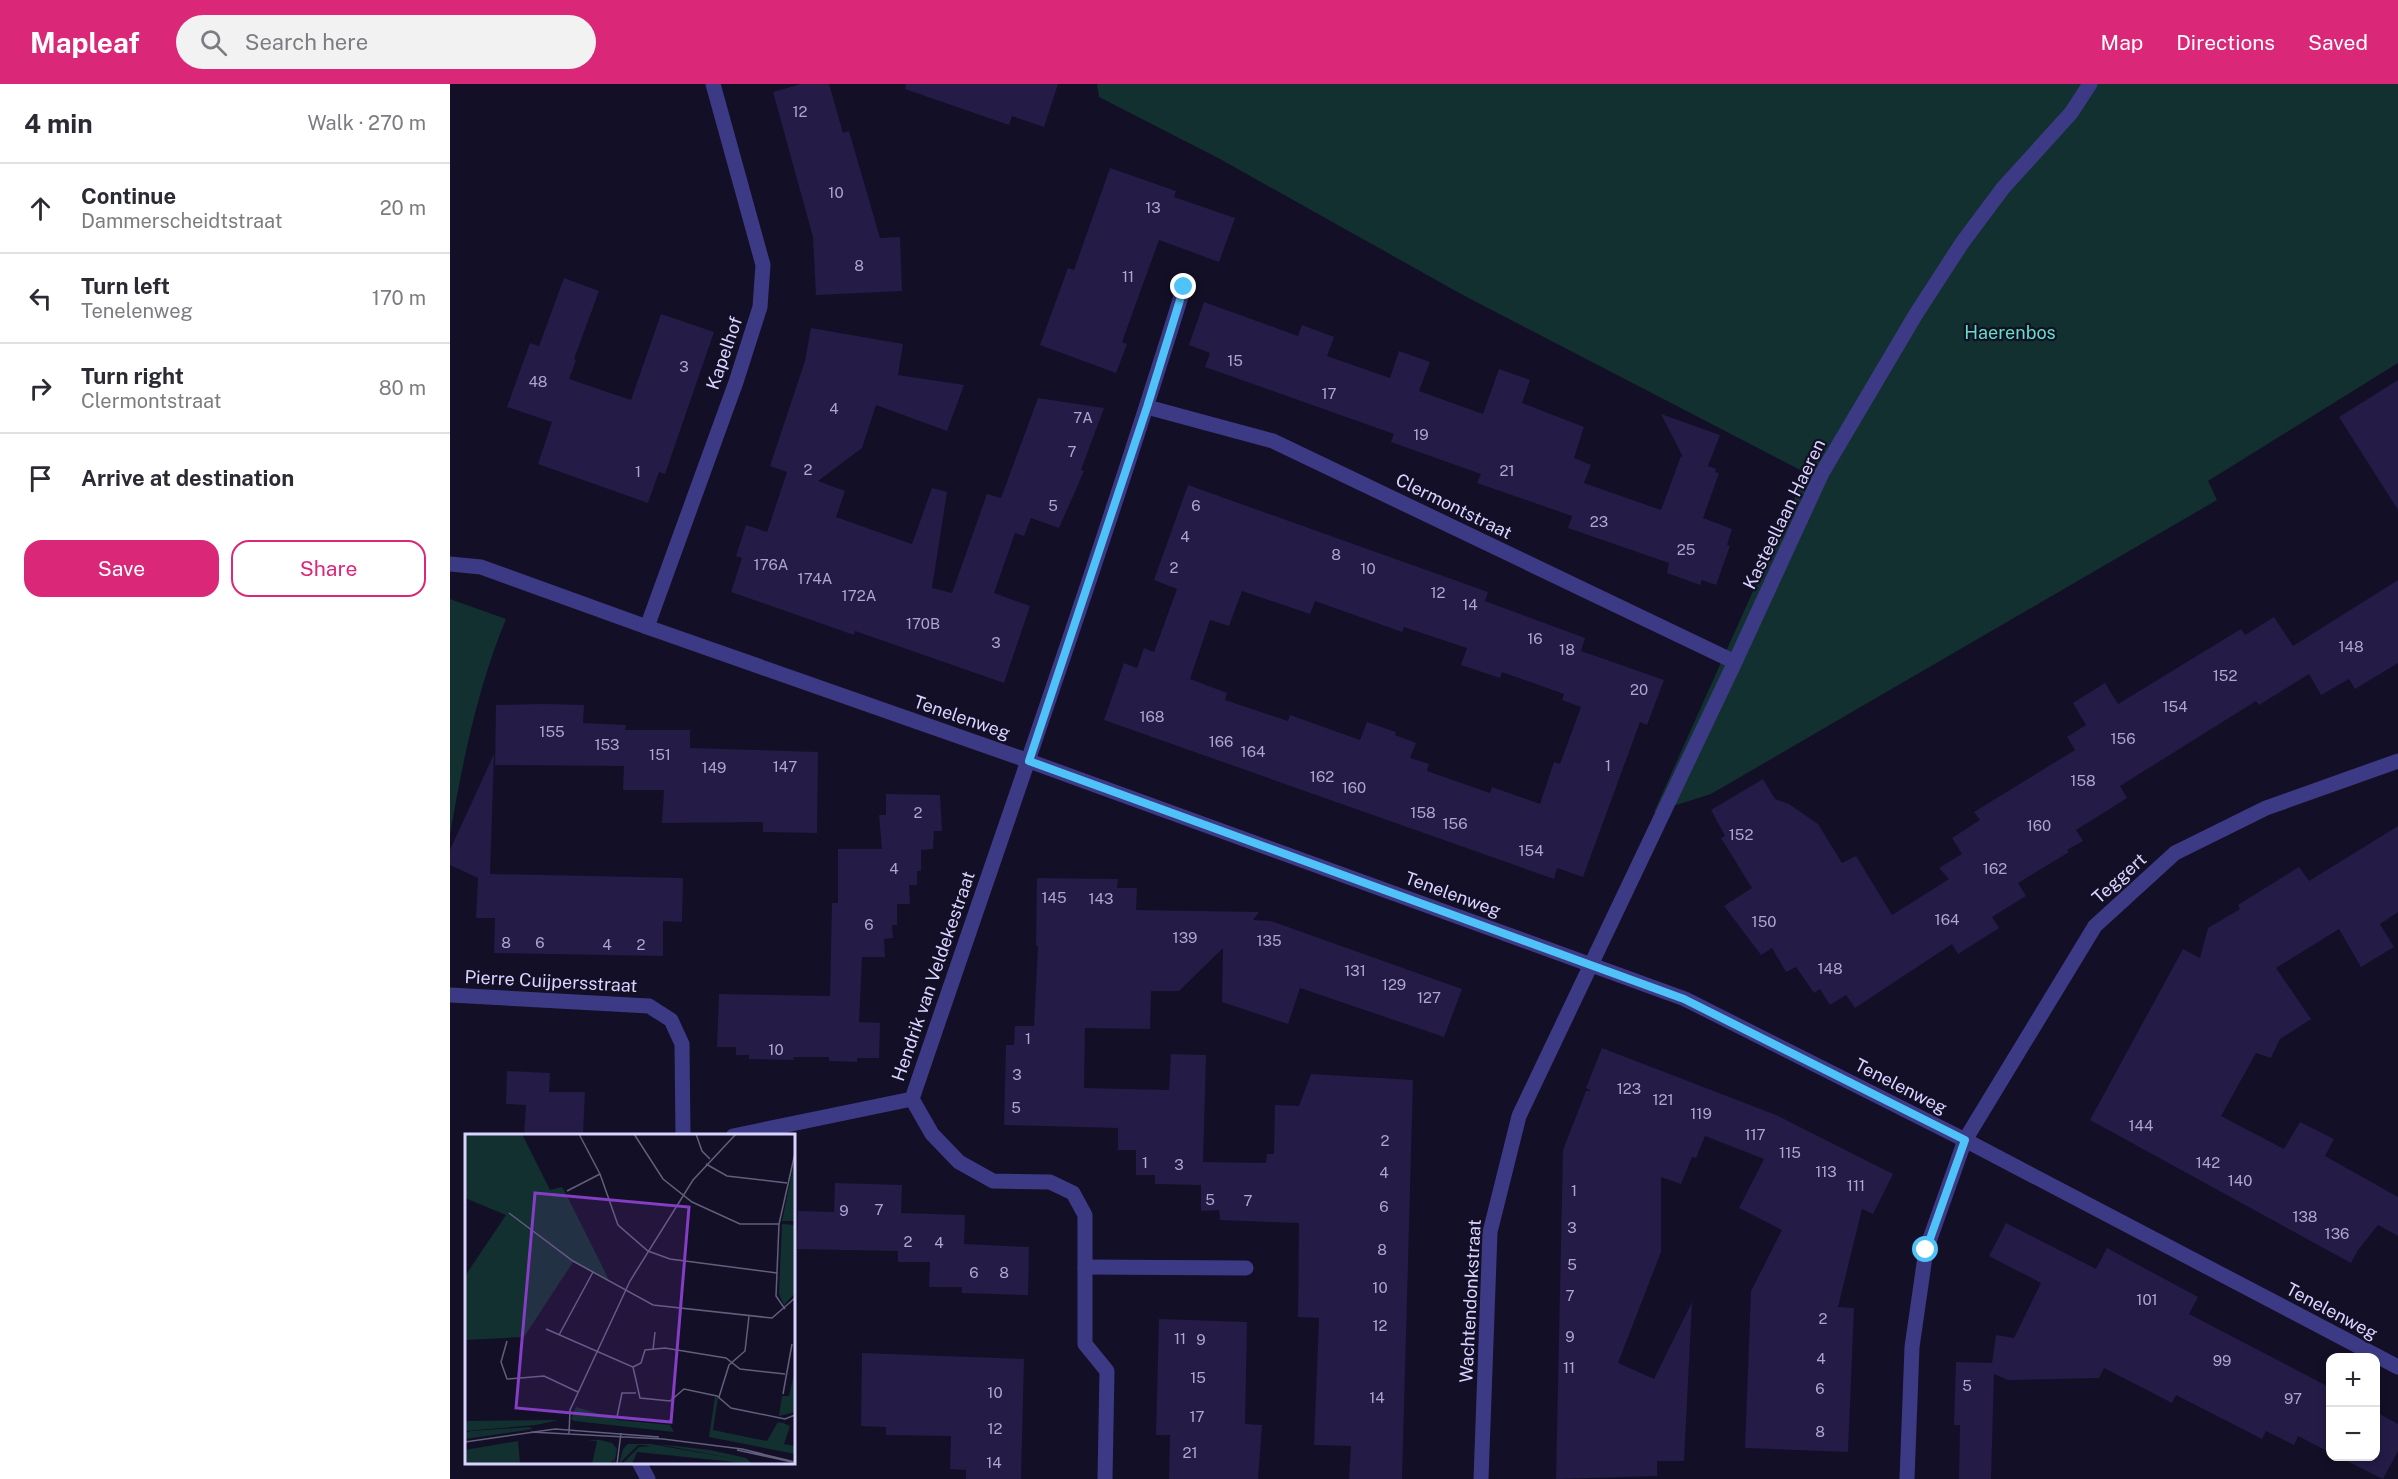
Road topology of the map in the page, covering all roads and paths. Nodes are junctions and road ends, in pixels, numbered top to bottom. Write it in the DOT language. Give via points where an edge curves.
graph roads {
  1 [pos="713,84"];
  2 [pos="2090,84"];
  3 [pos="1184,287"];
  4 [pos="1147,407"];
  5 [pos="450,564"];
  6 [pos="647,627"];
  7 [pos="1735,662"];
  8 [pos="1029,761"];
  9 [pos="2398,761"];
  10 [pos="1590,965"];
  11 [pos="450,995"];
  12 [pos="912,1099"];
  13 [pos="683,1134"];
  14 [pos="743,1134"];
  15 [pos="1965,1140"];
  16 [pos="1085,1268"];
  17 [pos="1246,1268"];
  18 [pos="2398,1367"];
  19 [pos="640,1464"];
  20 [pos="648,1479"];
  21 [pos="1105,1479"];
  22 [pos="1481,1479"];
  23 [pos="1907,1479"];
  1 -- 6 [label="street, Kapelhof" via="763,265 760,307"];
  2 -- 7 [label="street, Kasteellaan Haeren" via="2071,113 1982,215 1916,314 1822,473"];
  3 -- 4 [label="street"];
  4 -- 7 [label="street, Clermontstraat" via="1273,441"];
  4 -- 8 [label="street"];
  5 -- 6 [label="street, Tenelenweg" via="481,567"];
  6 -- 8 [label="street, Tenelenweg"];
  7 -- 10 [label="street, Kasteellaan Haeren"];
  8 -- 10 [label="street, Tenelenweg"];
  8 -- 12 [label="street, Hendrik van Veldekestraat"];
  9 -- 15 [label="street, Teggert" via="2266,808 2175,854 2095,926"];
  10 -- 15 [label="street, Tenelenweg" via="1684,999"];
  10 -- 22 [label="street, Wachtendonkstraat" via="1519,1116 1490,1232"];
  11 -- 13 [label="street, Pierre Cuijpersstraat" via="649,1006 671,1020 682,1044"];
  12 -- 14 [label="street, Hendrik van Veldekestraat"];
  12 -- 16 [label="street" via="932,1134 959,1162 993,1181 1050,1182 1073,1193 1085,1215"];
  15 -- 18 [label="street, Tenelenweg"];
  15 -- 23 [label="street, Teggert" via="1926,1250 1912,1347"];
  16 -- 17 [label="street"];
  16 -- 21 [label="street" via="1085,1344 1107,1371"];
  19 -- 20 [label="street"];
}
